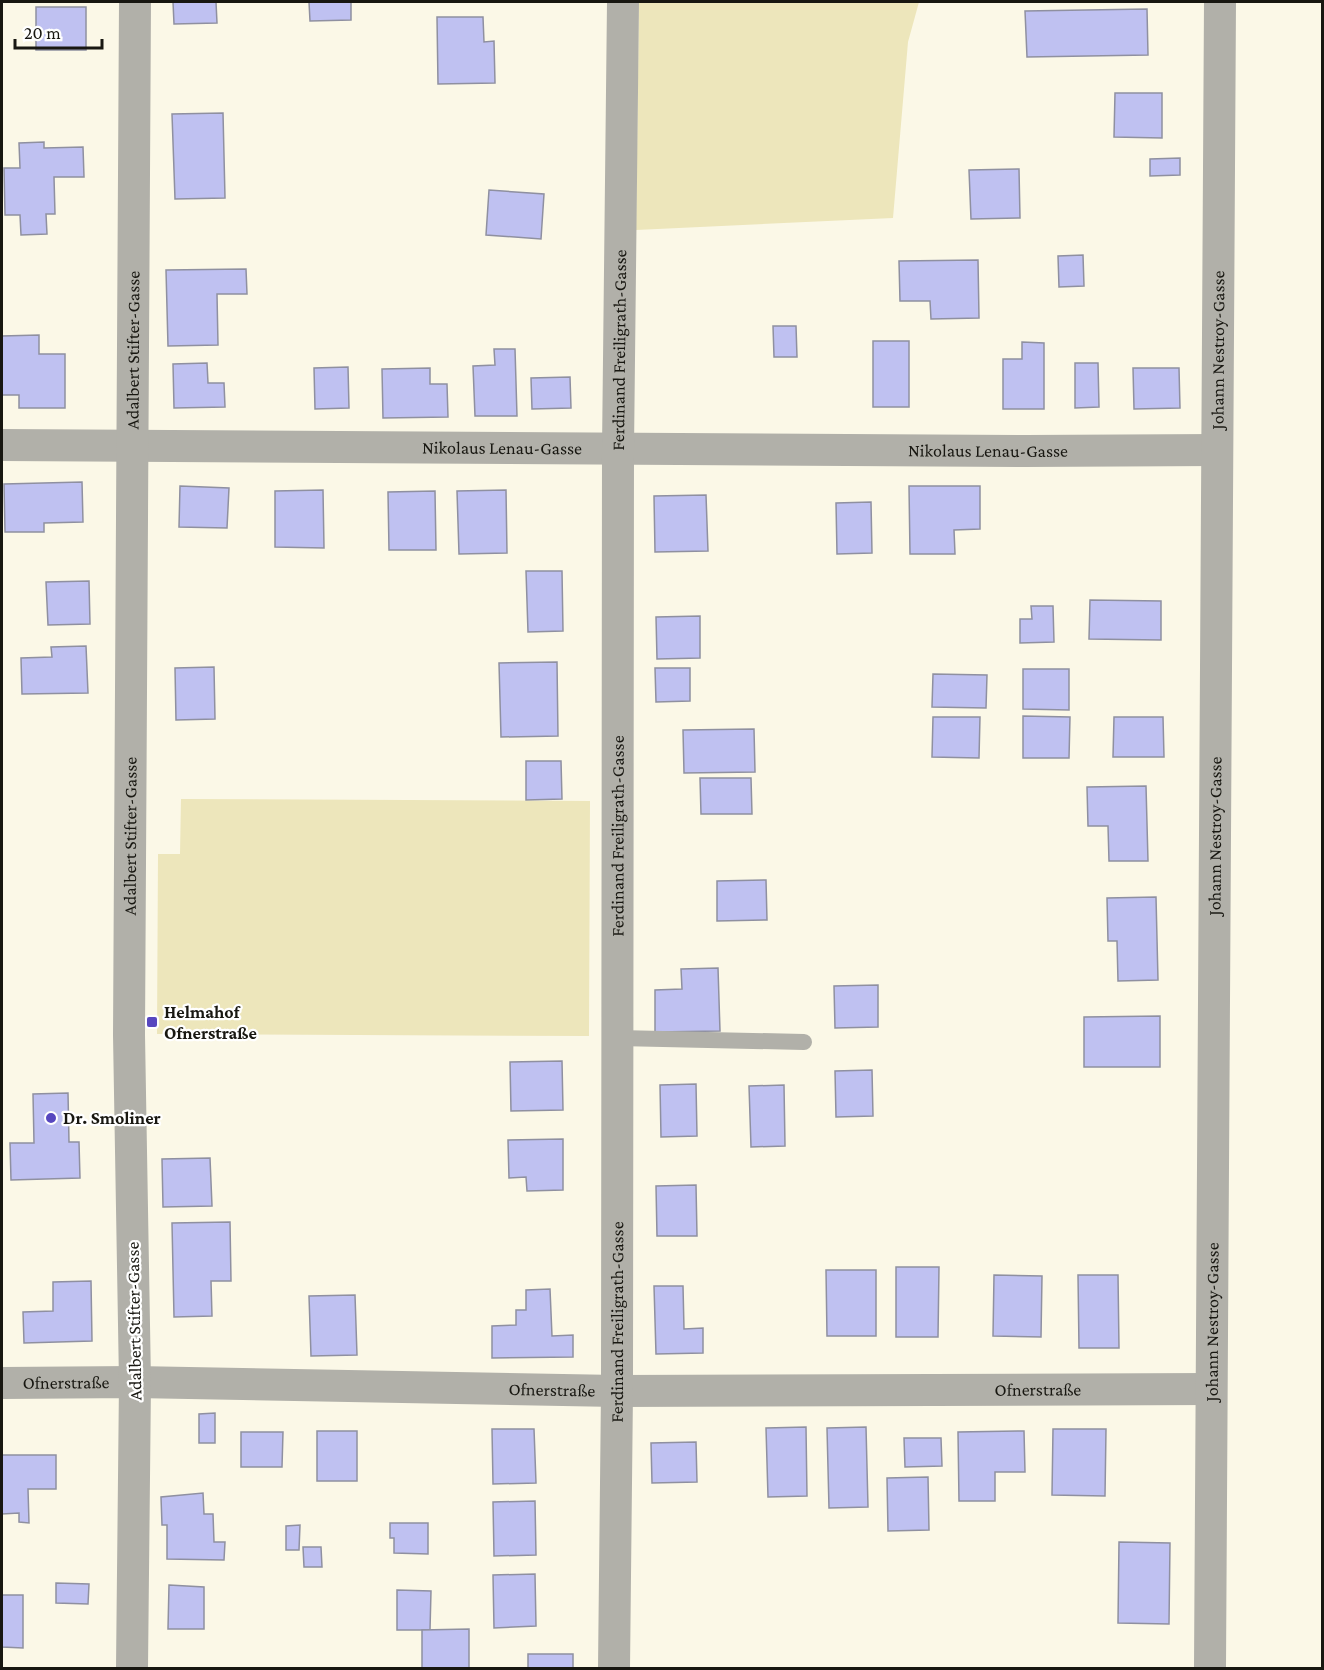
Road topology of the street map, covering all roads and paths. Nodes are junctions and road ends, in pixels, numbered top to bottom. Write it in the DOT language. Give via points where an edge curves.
graph roads {
  1 [pos="135,2"];
  2 [pos="623,2"];
  3 [pos="1220,2"];
  4 [pos="2,445"];
  5 [pos="133,445"];
  6 [pos="618,449"];
  7 [pos="1217,450"];
  8 [pos="618,1038"];
  9 [pos="804,1042"];
  10 [pos="135,1382"];
  11 [pos="2,1383"];
  12 [pos="1210,1389"];
  13 [pos="617,1391"];
  14 [pos="132,1668"];
  15 [pos="614,1668"];
  16 [pos="1210,1668"];
  1 -- 5 [label="street, Adalbert Stifter-Gasse"];
  2 -- 6 [label="street, Ferdinand Freiligrath-Gasse"];
  3 -- 7 [label="street, Johann Nestroy-Gasse"];
  4 -- 5 [label="street, Nikolaus Lenau-Gasse"];
  5 -- 6 [label="street, Nikolaus Lenau-Gasse"];
  5 -- 10 [label="street, Adalbert Stifter-Gasse" via="129,1035"];
  6 -- 7 [label="street, Nikolaus Lenau-Gasse"];
  6 -- 8 [label="street, Ferdinand Freiligrath-Gasse"];
  7 -- 12 [label="street, Johann Nestroy-Gasse"];
  8 -- 9 [label="lane"];
  8 -- 13 [label="street, Ferdinand Freiligrath-Gasse"];
  10 -- 11 [label="street, Ofnerstraße"];
  10 -- 13 [label="street, Ofnerstraße"];
  10 -- 14 [label="street, Adalbert Stifter-Gasse"];
  12 -- 13 [label="street, Ofnerstraße"];
  12 -- 16 [label="street, Johann Nestroy-Gasse"];
  13 -- 15 [label="street, Ferdinand Freiligrath-Gasse"];
}
